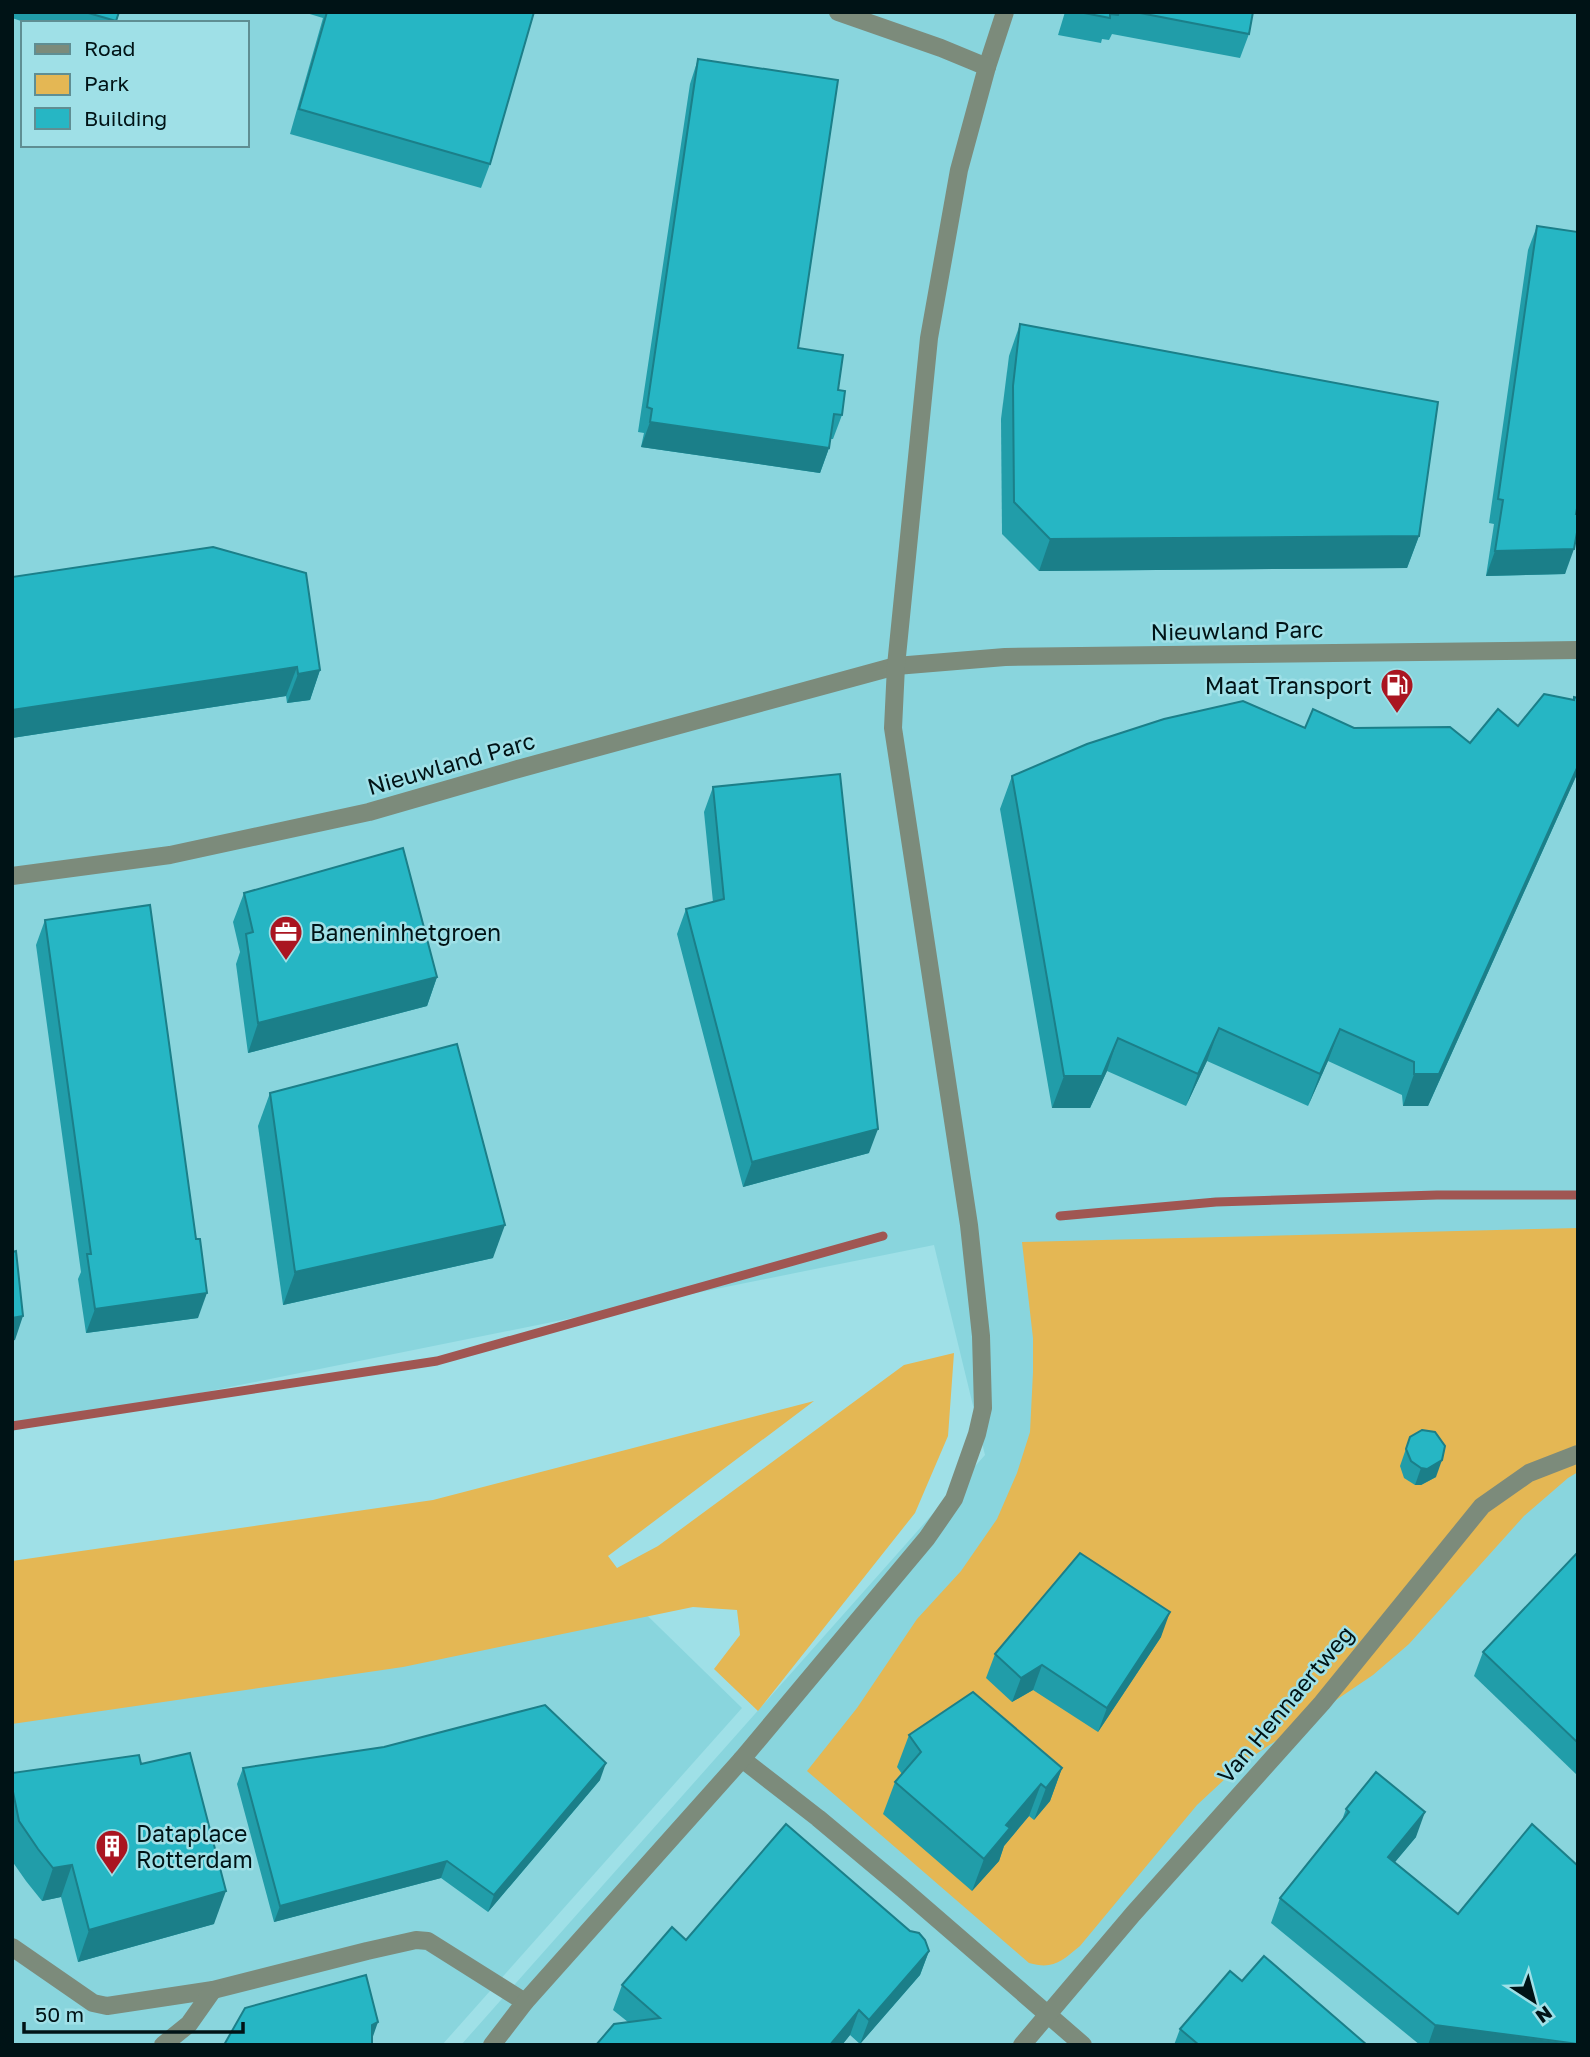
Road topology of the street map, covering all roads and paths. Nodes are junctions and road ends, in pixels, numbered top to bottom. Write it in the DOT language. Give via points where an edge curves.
graph roads {
  1 [pos="838,12"];
  2 [pos="1005,12"];
  3 [pos="987,67"];
  4 [pos="1578,650"];
  5 [pos="896,666"];
  6 [pos="12,876"];
  7 [pos="1578,1454"];
  8 [pos="742,1759"];
  9 [pos="12,1947"];
  10 [pos="213,1990"];
  11 [pos="525,2002"];
  12 [pos="1049,2014"];
  13 [pos="163,2045"];
  14 [pos="492,2045"];
  15 [pos="1022,2045"];
  16 [pos="1083,2045"];
  1 -- 3 [label="street"];
  2 -- 3 [label="street"];
  3 -- 5 [label="street" via="959,170 929,338"];
  4 -- 5 [label="street, Nieuwland Parc" via="1005,657"];
  5 -- 6 [label="street, Nieuwland Parc" via="369,812 170,855"];
  5 -- 8 [label="street" via="893,728 969,1226 981,1336 983,1408 954,1499 927,1538"];
  7 -- 12 [label="street, Van Hennaertweg" via="1529,1473 1482,1506 1322,1703"];
  8 -- 11 [label="street"];
  8 -- 12 [label="street"];
  9 -- 10 [label="street" via="93,2003 107,2006"];
  10 -- 11 [label="street" via="416,1940 428,1941"];
  10 -- 13 [label="street" via="189,2024"];
  11 -- 14 [label="street"];
  12 -- 15 [label="street, Van Hennaertweg"];
  12 -- 16 [label="street"];
}
